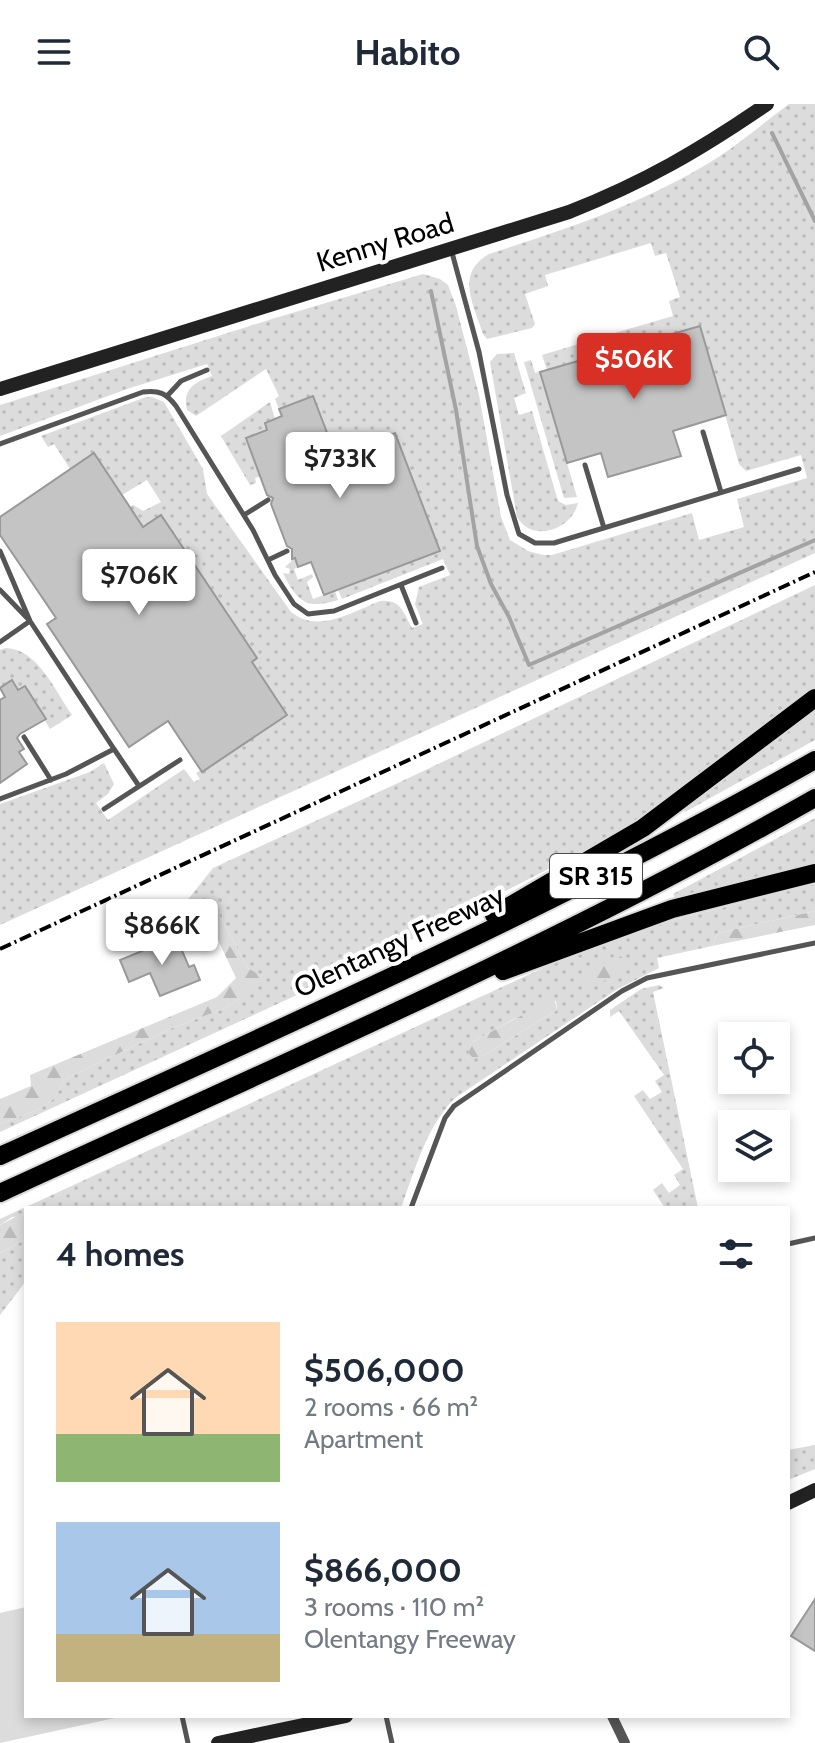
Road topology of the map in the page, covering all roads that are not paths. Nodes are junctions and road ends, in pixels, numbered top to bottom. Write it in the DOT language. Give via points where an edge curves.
graph roads {
  1 [pos="767,104"];
  2 [pos="451,248"];
  3 [pos="207,370"];
  4 [pos="0,389"];
  5 [pos="168,395"];
  6 [pos="703,432"];
  7 [pos="0,444"];
  8 [pos="585,465"];
  9 [pos="799,469"];
  10 [pos="721,492"];
  11 [pos="268,500"];
  12 [pos="244,515"];
  13 [pos="604,528"];
  14 [pos="0,551"];
  15 [pos="287,551"];
  16 [pos="268,560"];
  17 [pos="442,568"];
  18 [pos="401,585"];
  19 [pos="0,590"];
  20 [pos="30,621"];
  21 [pos="416,623"];
  22 [pos="0,642"];
  23 [pos="815,698"];
  24 [pos="24,737"];
  25 [pos="114,749"];
  26 [pos="180,760"];
  27 [pos="815,760"];
  28 [pos="51,780"];
  29 [pos="139,786"];
  30 [pos="815,798"];
  31 [pos="0,799"];
  32 [pos="104,809"];
  33 [pos="815,873"];
  34 [pos="815,943"];
  35 [pos="374,985"];
  36 [pos="388,1015"];
  37 [pos="0,1156"];
  38 [pos="0,1193"];
  39 [pos="412,1206"];
  40 [pos="815,1238"];
  41 [pos="790,1244"];
  42 [pos="815,1490"];
  43 [pos="790,1502"];
  44 [pos="182,1718"];
  45 [pos="337,1718"];
  46 [pos="386,1718"];
  47 [pos="613,1718"];
  48 [pos="188,1743"];
  49 [pos="218,1743"];
  50 [pos="392,1743"];
  51 [pos="625,1743"];
  1 -- 2 [label="main road, Kenny Road" via="646,180 569,212"];
  2 -- 4 [label="main road, Kenny Road"];
  2 -- 13 [label="lane" via="519,534 535,543 554,543"];
  3 -- 5 [label="lane" via="181,381"];
  5 -- 7 [label="lane" via="143,392"];
  5 -- 12 [label="lane"];
  6 -- 10 [label="lane"];
  8 -- 13 [label="lane"];
  9 -- 10 [label="lane"];
  10 -- 13 [label="lane"];
  11 -- 12 [label="lane"];
  12 -- 16 [label="lane"];
  14 -- 20 [label="lane"];
  15 -- 16 [label="lane"];
  16 -- 18 [label="lane" via="294,604 308,614 334,611"];
  17 -- 18 [label="lane"];
  18 -- 21 [label="lane"];
  19 -- 20 [label="lane"];
  20 -- 22 [label="lane"];
  20 -- 25 [label="lane"];
  23 -- 35 [label="highway" via="643,828"];
  24 -- 28 [label="lane"];
  25 -- 28 [label="lane"];
  25 -- 29 [label="lane"];
  26 -- 29 [label="lane"];
  27 -- 35 [label="highway, Olentangy Freeway / SR 315"];
  28 -- 31 [label="lane"];
  29 -- 32 [label="lane"];
  30 -- 36 [label="highway, SR 315" via="580,922"];
  33 -- 36 [label="highway" via="672,909"];
  34 -- 39 [label="lane" via="647,978 622,991 454,1106"];
  35 -- 37 [label="highway, Olentangy Freeway / SR 315"];
  36 -- 38 [label="highway, SR 315"];
  40 -- 41 [label="lane"];
  42 -- 43 [label="main road"];
  44 -- 48 [label="lane"];
  45 -- 49 [label="main road"];
  46 -- 50 [label="lane"];
  47 -- 51 [label="street"];
}
